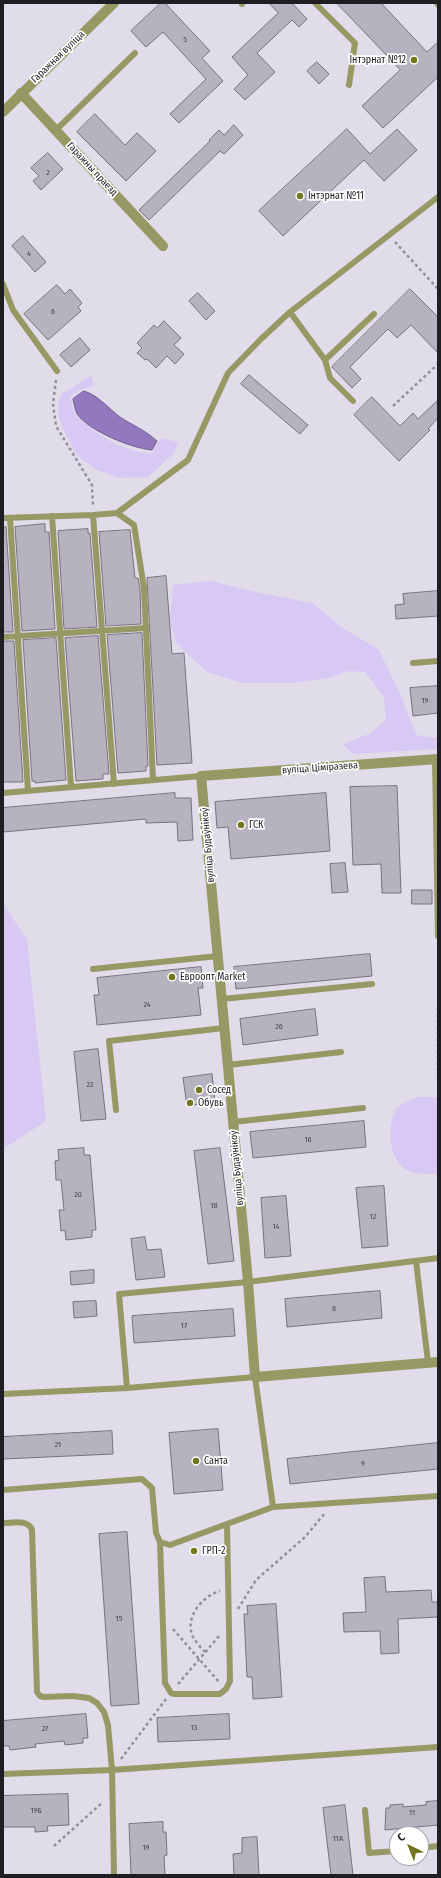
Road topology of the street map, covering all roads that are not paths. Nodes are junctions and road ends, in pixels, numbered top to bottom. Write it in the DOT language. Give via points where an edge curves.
graph roads {
  1 [pos="114,3"];
  2 [pos="315,3"];
  3 [pos="135,52"];
  4 [pos="349,86"];
  5 [pos="21,93"];
  6 [pos="3,112"];
  7 [pos="56,130"];
  8 [pos="438,197"];
  9 [pos="163,246"];
  10 [pos="3,284"];
  11 [pos="290,312"];
  12 [pos="374,314"];
  13 [pos="325,360"];
  14 [pos="56,371"];
  15 [pos="352,401"];
  16 [pos="118,513"];
  17 [pos="93,515"];
  18 [pos="52,516"];
  19 [pos="6,518"];
  20 [pos="146,628"];
  21 [pos="102,631"];
  22 [pos="60,633"];
  23 [pos="18,636"];
  24 [pos="3,637"];
  25 [pos="438,661"];
  26 [pos="413,663"];
  27 [pos="436,759"];
  28 [pos="201,776"];
  29 [pos="153,780"];
  30 [pos="114,784"];
  31 [pos="71,787"];
  32 [pos="28,791"];
  33 [pos="3,793"];
  34 [pos="438,936"];
  35 [pos="218,956"];
  36 [pos="93,969"];
  37 [pos="372,984"];
  38 [pos="222,999"];
  39 [pos="224,1028"];
  40 [pos="341,1052"];
  41 [pos="228,1065"];
  42 [pos="363,1108"];
  43 [pos="116,1110"];
  44 [pos="233,1122"];
  45 [pos="438,1258"];
  46 [pos="416,1261"];
  47 [pos="248,1282"];
  48 [pos="433,1362"];
  49 [pos="255,1377"];
  50 [pos="127,1388"];
  51 [pos="3,1394"];
  52 [pos="3,1490"];
  53 [pos="438,1496"];
  54 [pos="273,1507"];
  55 [pos="3,1523"];
  56 [pos="227,1525"];
  57 [pos="160,1542"];
  58 [pos="438,1747"];
  59 [pos="112,1770"];
  60 [pos="3,1774"];
  61 [pos="365,1810"];
  62 [pos="389,1851"];
  63 [pos="114,1875"];
  1 -- 5 [label="street, Гаражная вуліца"];
  2 -- 4 [label="lane" via="355,43"];
  3 -- 7 [label="lane"];
  5 -- 6 [label="street, Гаражная вуліца"];
  5 -- 7 [label="street, Гаражны праезд"];
  7 -- 9 [label="street, Гаражны праезд"];
  8 -- 11 [label="lane"];
  10 -- 14 [label="lane" via="13,310"];
  11 -- 13 [label="lane"];
  11 -- 16 [label="lane" via="228,373 188,460"];
  12 -- 13 [label="lane"];
  13 -- 15 [label="lane" via="330,378"];
  16 -- 17 [label="lane"];
  16 -- 20 [label="lane" via="134,525 144,588"];
  17 -- 18 [label="lane"];
  17 -- 21 [label="lane"];
  18 -- 19 [label="lane"];
  18 -- 22 [label="lane"];
  19 -- 23 [label="lane"];
  20 -- 21 [label="lane"];
  20 -- 29 [label="lane"];
  21 -- 22 [label="lane"];
  21 -- 30 [label="lane"];
  22 -- 23 [label="lane"];
  22 -- 31 [label="lane"];
  23 -- 24 [label="lane"];
  23 -- 32 [label="lane"];
  25 -- 26 [label="lane"];
  27 -- 28 [label="street, вуліца Ціміразева"];
  27 -- 34 [label="lane"];
  28 -- 29 [label="lane"];
  28 -- 35 [label="street, вуліца Будаўнікоў"];
  29 -- 30 [label="lane"];
  30 -- 31 [label="lane"];
  31 -- 32 [label="lane"];
  32 -- 33 [label="lane"];
  35 -- 36 [label="lane"];
  35 -- 38 [label="street, вуліца Будаўнікоў"];
  37 -- 38 [label="lane"];
  38 -- 39 [label="street, вуліца Будаўнікоў"];
  39 -- 41 [label="street, вуліца Будаўнікоў"];
  39 -- 43 [label="lane" via="109,1041"];
  40 -- 41 [label="lane"];
  41 -- 44 [label="street, вуліца Будаўнікоў"];
  42 -- 44 [label="lane"];
  44 -- 47 [label="street, вуліца Будаўнікоў"];
  45 -- 46 [label="lane"];
  46 -- 47 [label="lane"];
  46 -- 48 [label="lane"];
  47 -- 49 [label="street, вуліца Будаўнікоў"];
  47 -- 50 [label="lane" via="119,1294"];
  48 -- 49 [label="street"];
  49 -- 50 [label="lane"];
  49 -- 54 [label="lane"];
  50 -- 51 [label="lane"];
  52 -- 57 [label="lane" via="142,1480 152,1488 156,1533"];
  53 -- 54 [label="lane"];
  54 -- 56 [label="lane"];
  55 -- 59 [label="lane" via="26,1523 32,1530 37,1692 44,1697 72,1696 89,1698 97,1703 104,1712 108,1725"];
  56 -- 57 [label="lane" via="170,1545"];
  56 -- 57 [label="lane" via="230,1680 226,1690 220,1694 171,1693 165,1683"];
  58 -- 59 [label="lane"];
  59 -- 60 [label="lane"];
  59 -- 63 [label="lane"];
  61 -- 62 [label="lane" via="369,1854"];
}
